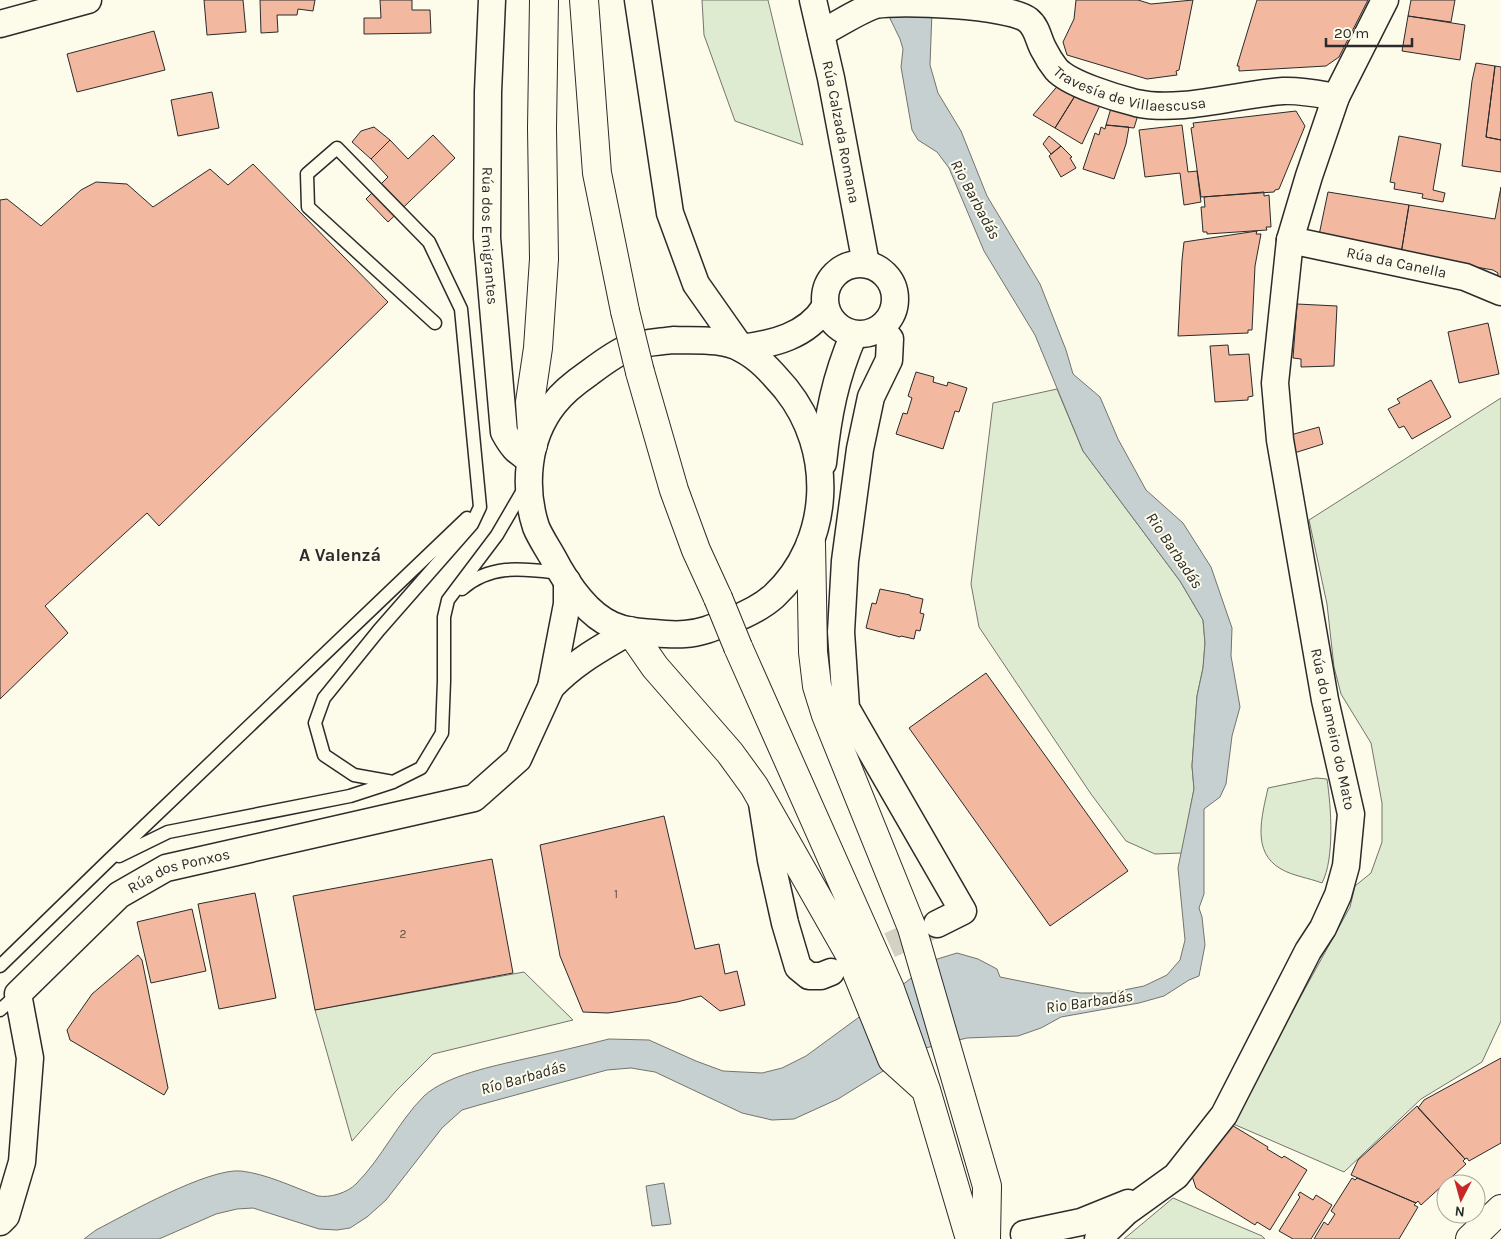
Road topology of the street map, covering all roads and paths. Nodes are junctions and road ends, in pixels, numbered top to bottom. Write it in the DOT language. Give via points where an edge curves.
graph roads {
  1 [pos="88,0"];
  2 [pos="492,0"];
  3 [pos="544,0"];
  4 [pos="584,0"];
  5 [pos="638,0"];
  6 [pos="813,0"];
  7 [pos="1385,0"];
  8 [pos="0,24"];
  9 [pos="821,33"];
  10 [pos="1336,97"];
  11 [pos="1290,240"];
  12 [pos="866,264"];
  13 [pos="1501,292"];
  14 [pos="825,307"];
  15 [pos="434,323"];
  16 [pos="881,328"];
  17 [pos="854,334"];
  18 [pos="741,348"];
  19 [pos="531,461"];
  20 [pos="821,486"];
  21 [pos="480,507"];
  22 [pos="810,543"];
  23 [pos="564,577"];
  24 [pos="448,600"];
  25 [pos="630,631"];
  26 [pos="552,687"];
  27 [pos="836,711"];
  28 [pos="393,782"];
  29 [pos="762,802"];
  30 [pos="108,861"];
  31 [pos="938,924"];
  32 [pos="0,966"];
  33 [pos="830,972"];
  34 [pos="9,1002"];
  35 [pos="926,1090"];
  36 [pos="1176,1176"];
  37 [pos="1501,1209"];
  38 [pos="0,1222"];
  39 [pos="1024,1234"];
  40 [pos="974,1236"];
  41 [pos="1098,1239"];
  42 [pos="1470,1239"];
  1 -- 8 [label="street"];
  2 -- 19 [label="street, Rúa dos Emigrantes" via="487,238 494,326 504,432 520,455"];
  3 -- 19 [label="main road" via="544,259 538,348 530,402"];
  4 -- 35 [label="main road, bridge" via="598,173 625,311 674,490 738,647 890,988"];
  5 -- 18 [label="street" via="670,213 696,284"];
  6 -- 9 [label="street, Rúa Calzada Romana"];
  7 -- 10 [label="street, Rúa do Lameiro do Mato"];
  9 -- 10 [label="street, Travesía de Villaescusa" via="876,4 917,1 956,4 1014,14 1028,20 1057,70 1081,85 1137,103 1173,106 1284,91"];
  9 -- 12 [label="street, Rúa Calzada Romana"];
  10 -- 11 [label="street, Rúa do Lameiro do Mato"];
  11 -- 13 [label="street, Rúa da Canella" via="1464,277"];
  11 -- 36 [label="street, Rúa do Lameiro do Mato" via="1275,383 1280,440 1325,700 1351,814 1349,842 1338,895 1323,928 1224,1115"];
  12 -- 14 [label="street" via="852,264 839,270 825,293"];
  12 -- 16 [label="street" via="879,269 889,279 894,291 895,305"];
  14 -- 17 [label="street" via="831,320"];
  14 -- 18 [label="street" via="818,319 785,338"];
  15 -- 21 [label="lane" via="308,207 307,174 337,148 429,242 461,309"];
  16 -- 17 [label="street" via="868,334"];
  16 -- 27 [label="street" via="890,339 889,360 871,397 860,449 845,562"];
  17 -- 20 [label="street" via="832,396"];
  18 -- 19 [label="street" via="715,341 674,340 629,348 602,363 554,403 542,421"];
  18 -- 20 [label="street" via="769,368 798,404 814,441"];
  19 -- 23 [label="street" via="530,506 537,530"];
  19 -- 24 [label="lane" via="522,494"];
  20 -- 22 [label="street" via="820,512"];
  21 -- 28 [label="lane" via="472,524 324,698 315,724 324,756 354,775"];
  21 -- 30 [label="lane"];
  22 -- 25 [label="street" via="798,569 773,597 745,615 685,634"];
  22 -- 27 [label="main road" via="817,686"];
  23 -- 24 [label="lane" via="534,570 496,571 480,576"];
  23 -- 25 [label="street" via="584,604 610,625"];
  23 -- 26 [label="street, Rúa dos Ponxos" via="566,613"];
  24 -- 28 [label="lane" via="444,617 442,733 421,768"];
  25 -- 26 [label="street, Rúa dos Ponxos" via="584,658"];
  25 -- 29 [label="main road" via="655,667 730,752"];
  26 -- 34 [label="street, Rúa dos Ponxos" via="518,759 474,798 166,868 119,895"];
  27 -- 31 [label="street" via="963,911"];
  27 -- 40 [label="main road" via="912,928 987,1186"];
  28 -- 30 [label="lane" via="350,796 168,832"];
  29 -- 33 [label="street" via="785,923 798,967 808,976"];
  29 -- 35 [label="main road" via="849,953 892,1059"];
  30 -- 32 [label="lane"];
  34 -- 38 [label="street, Rúa dos Ponxos" via="30,1058 30,1067 22,1162 6,1216"];
  35 -- 40 [label="main road"];
  36 -- 39 [label="street" via="1114,1210 1081,1222"];
  36 -- 41 [label="street" via="1126,1212"];
  37 -- 42 [label="main road"];
}
